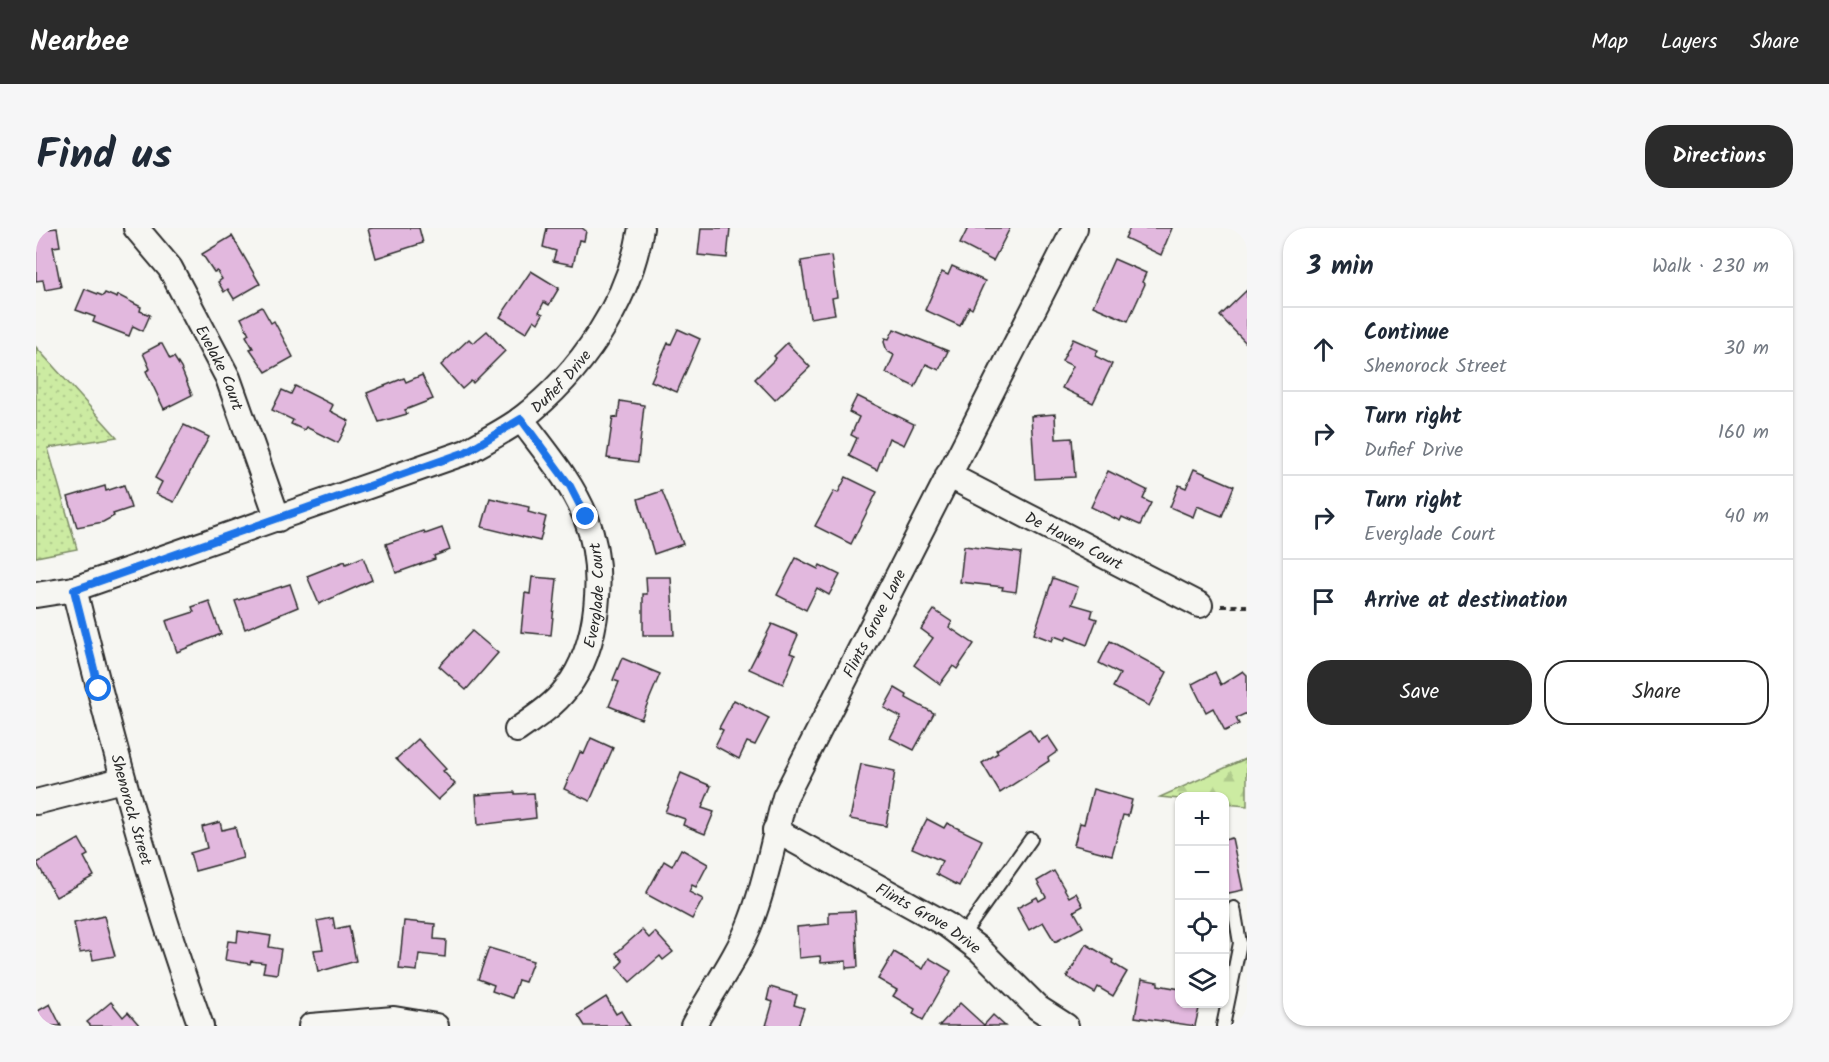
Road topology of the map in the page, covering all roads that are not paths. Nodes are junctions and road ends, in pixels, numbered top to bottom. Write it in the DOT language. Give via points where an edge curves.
graph roads {
  1 [pos="136,228"];
  2 [pos="641,228"];
  3 [pos="1075,228"];
  4 [pos="521,419"];
  5 [pos="948,475"];
  6 [pos="278,519"];
  7 [pos="74,590"];
  8 [pos="36,595"];
  9 [pos="1200,605"];
  10 [pos="517,730"];
  11 [pos="122,780"];
  12 [pos="36,802"];
  13 [pos="775,830"];
  14 [pos="1030,839"];
  15 [pos="1234,908"];
  16 [pos="962,936"];
  17 [pos="201,1026"];
  18 [pos="311,1026"];
  19 [pos="436,1026"];
  20 [pos="693,1026"];
  21 [pos="1066,1026"];
  22 [pos="1223,1026"];
  1 -- 6 [label="street, Evelake Court" via="170,268 228,378"];
  2 -- 4 [label="street, Dufief Drive" via="620,295 599,333 568,377"];
  3 -- 5 [label="street, Flints Grove Lane"];
  4 -- 6 [label="street, Dufief Drive" via="466,452"];
  4 -- 10 [label="street, Everglade Court" via="570,486 586,517 596,546 598,595 586,651 567,689"];
  5 -- 9 [label="street, De Haven Court"];
  5 -- 13 [label="street, Flints Grove Lane" via="785,797"];
  6 -- 7 [label="street, Dufief Drive"];
  7 -- 8 [label="street, Dufief Drive"];
  7 -- 11 [label="street, Shenorock Street"];
  11 -- 12 [label="street"];
  11 -- 17 [label="street, Shenorock Street" via="167,935"];
  13 -- 16 [label="street, Flints Grove Drive"];
  13 -- 20 [label="street, Flints Grove Lane" via="768,874 750,924"];
  14 -- 16 [label="lane"];
  15 -- 22 [label="lane" via="1240,943"];
  16 -- 21 [label="street, Flints Grove Drive" via="1038,1008"];
  18 -- 19 [label="street" via="394,1019"];
}
